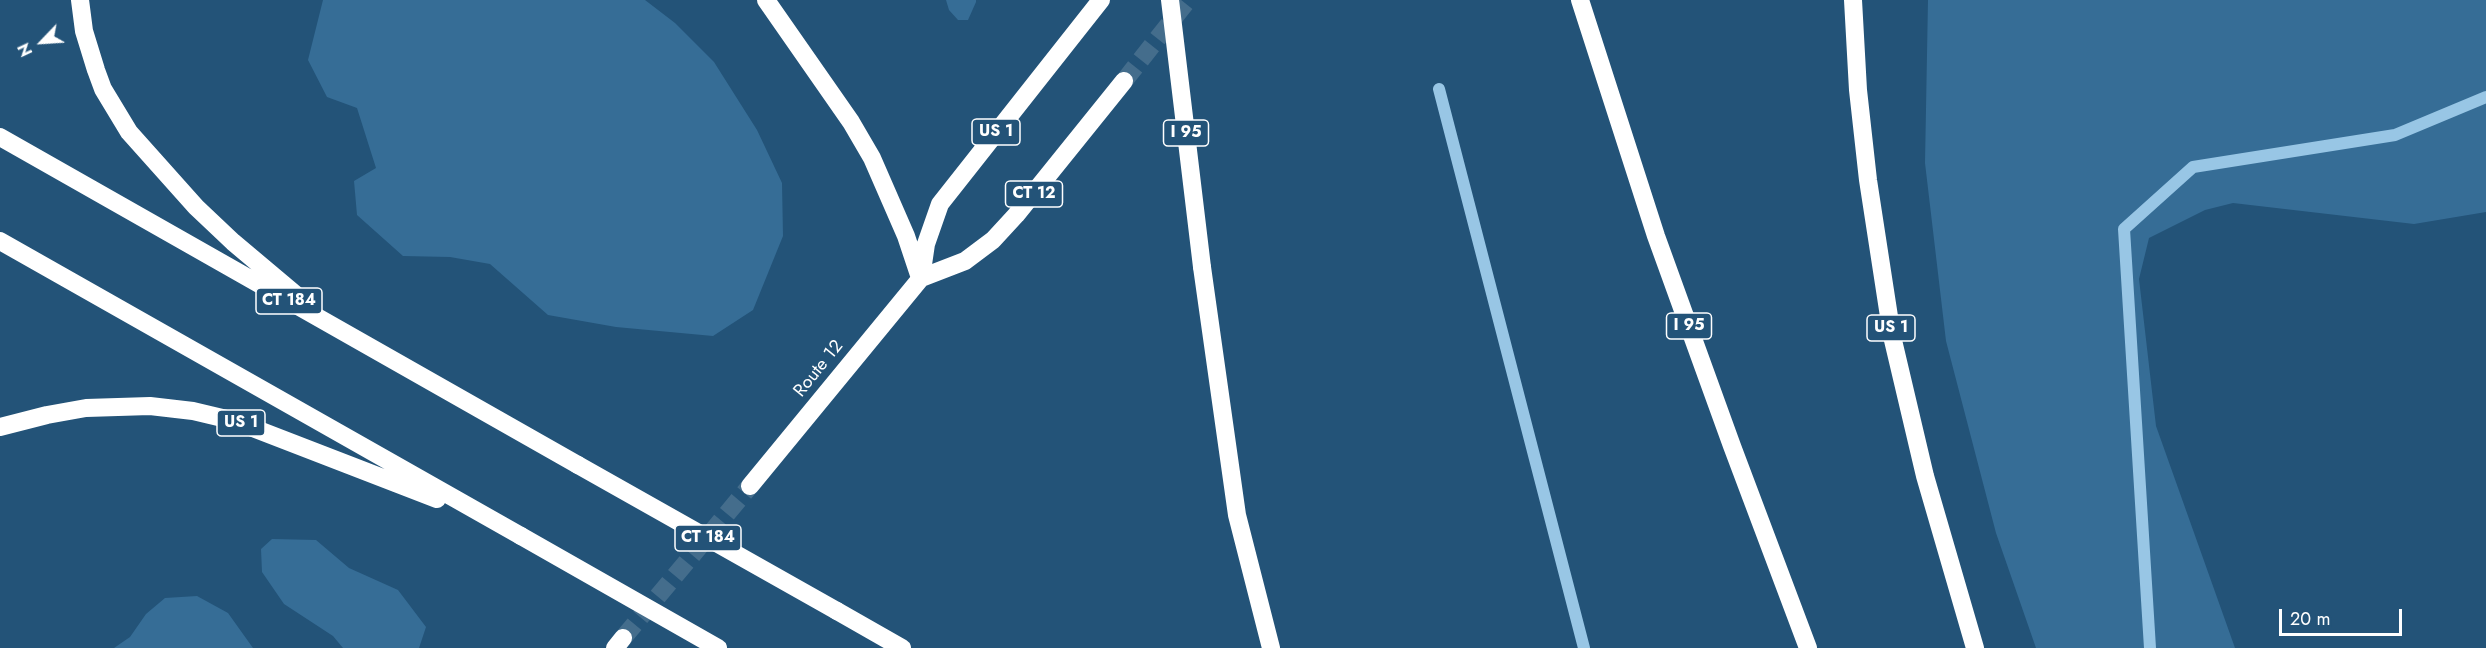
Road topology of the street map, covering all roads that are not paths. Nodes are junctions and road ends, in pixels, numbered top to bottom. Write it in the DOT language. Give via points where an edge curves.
graph roads {
  1 [pos="80,0"];
  2 [pos="766,0"];
  3 [pos="1101,0"];
  4 [pos="1170,0"];
  5 [pos="1580,0"];
  6 [pos="1853,0"];
  7 [pos="1124,81"];
  8 [pos="0,137"];
  9 [pos="0,241"];
  10 [pos="921,278"];
  11 [pos="345,333"];
  12 [pos="0,427"];
  13 [pos="750,486"];
  14 [pos="471,509"];
  15 [pos="718,648"];
  16 [pos="902,648"];
  17 [pos="1271,648"];
  18 [pos="1808,648"];
  19 [pos="1975,648"];
  1 -- 11 [label="highway" via="89,51 103,89 139,145 233,242"];
  2 -- 10 [label="highway" via="872,158"];
  3 -- 10 [label="highway, US 1" via="940,204 926,244"];
  4 -- 17 [label="highway, I 95, bridge" via="1237,515"];
  5 -- 18 [label="highway, I 95" via="1656,236"];
  6 -- 19 [label="highway, US 1" via="1868,180 1893,336 1925,476"];
  7 -- 10 [label="highway, CT 12" via="993,240 965,261"];
  8 -- 11 [label="highway, CT 184"];
  9 -- 14 [label="highway"];
  10 -- 13 [label="highway, Route 12"];
  11 -- 16 [label="highway, CT 184, bridge"];
  12 -- 14 [label="highway, US 1" via="86,408 150,406 193,411 235,421"];
  14 -- 15 [label="highway, US 1, bridge"];
}
